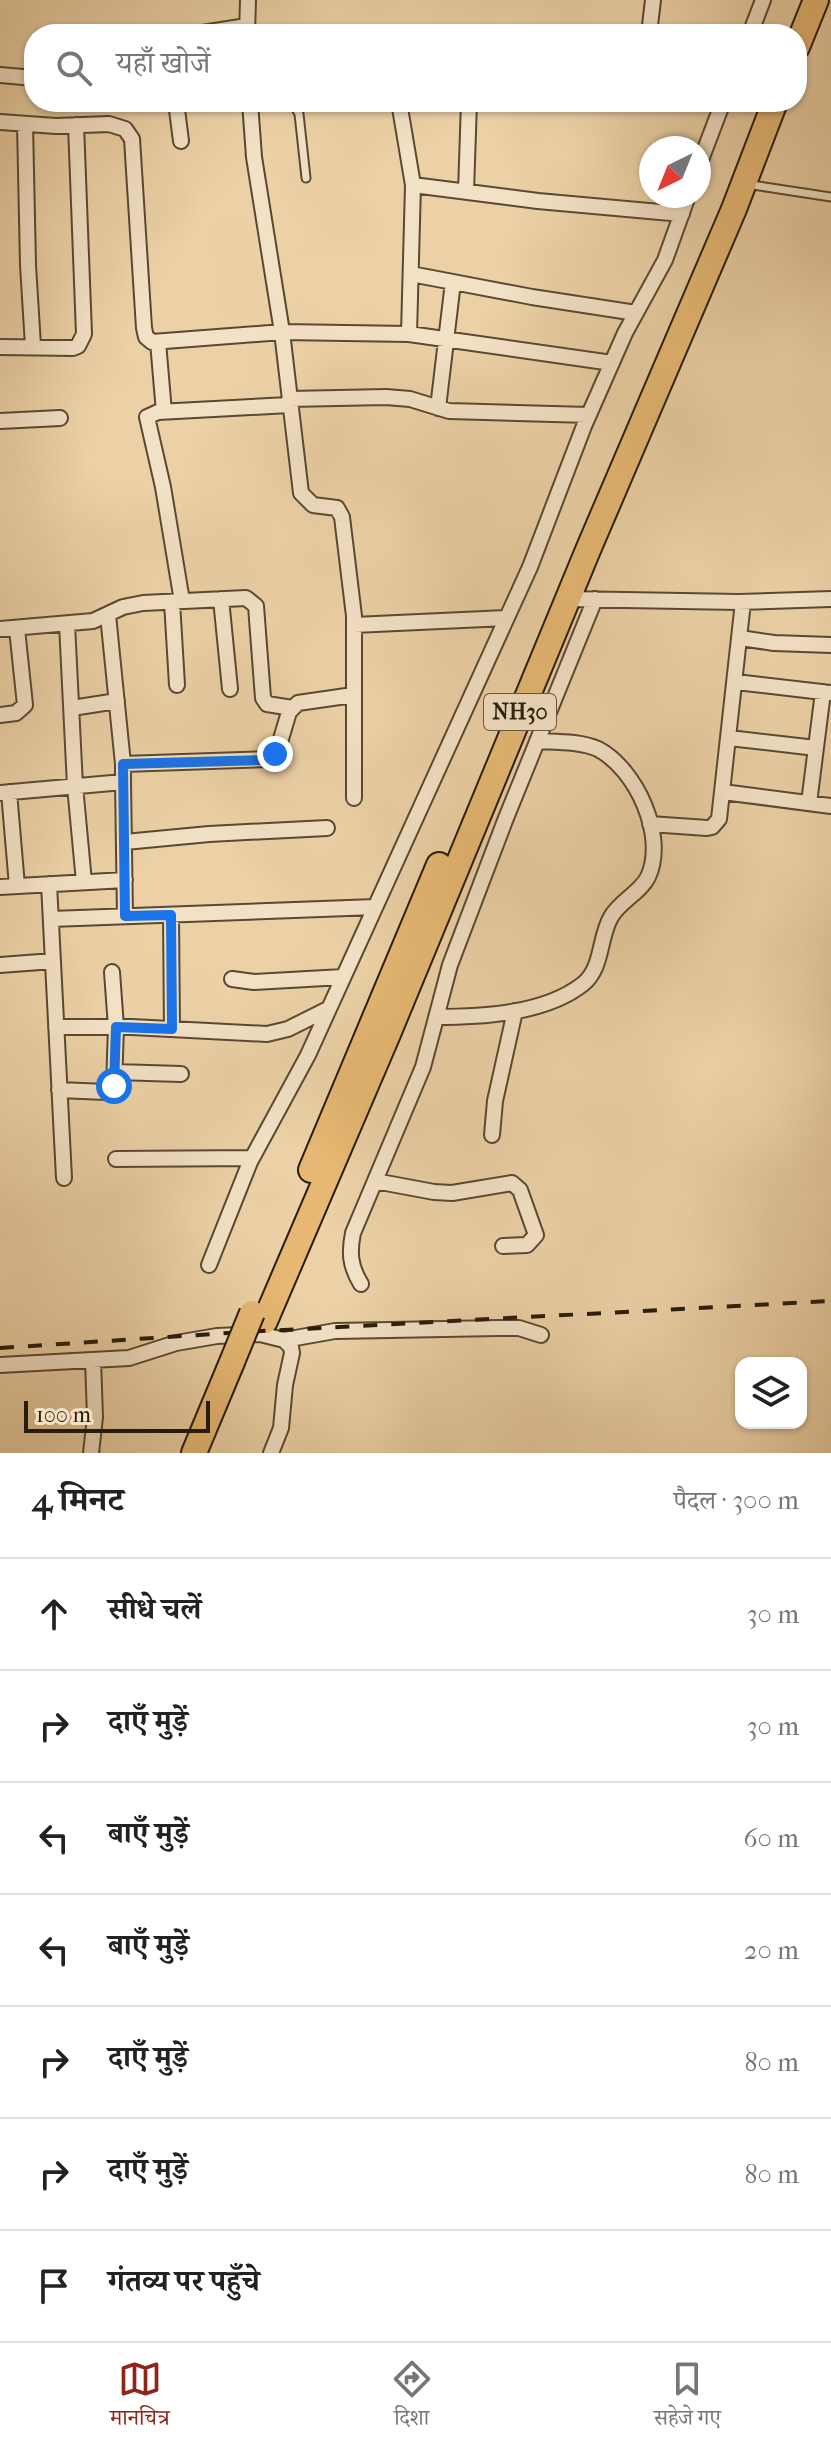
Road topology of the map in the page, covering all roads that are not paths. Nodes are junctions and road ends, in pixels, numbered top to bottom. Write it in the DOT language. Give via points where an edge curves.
graph roads {
  1 [pos="248,0"];
  2 [pos="653,0"];
  3 [pos="763,0"];
  4 [pos="799,0"];
  5 [pos="816,0"];
  6 [pos="247,24"];
  7 [pos="650,24"];
  8 [pos="754,24"];
  9 [pos="791,24"];
  10 [pos="806,24"];
  11 [pos="0,75"];
  12 [pos="24,77"];
  13 [pos="177,112"];
  14 [pos="251,112"];
  15 [pos="298,112"];
  16 [pos="401,112"];
  17 [pos="469,112"];
  18 [pos="719,112"];
  19 [pos="756,112"];
  20 [pos="771,112"];
  21 [pos="0,122"];
  22 [pos="25,124"];
  23 [pos="76,125"];
  24 [pos="710,136"];
  25 [pos="181,141"];
  26 [pos="306,178"];
  27 [pos="744,184"];
  28 [pos="413,185"];
  29 [pos="466,192"];
  30 [pos="831,197"];
  31 [pos="684,208"];
  32 [pos="682,214"];
  33 [pos="411,274"];
  34 [pos="453,282"];
  35 [pos="636,313"];
  36 [pos="282,332"];
  37 [pos="409,334"];
  38 [pos="448,339"];
  39 [pos="158,342"];
  40 [pos="33,346"];
  41 [pos="0,347"];
  42 [pos="612,363"];
  43 [pos="289,402"];
  44 [pos="438,408"];
  45 [pos="164,412"];
  46 [pos="589,415"];
  47 [pos="60,418"];
  48 [pos="0,421"];
  49 [pos="221,599"];
  50 [pos="567,599"];
  51 [pos="595,599"];
  52 [pos="831,599"];
  53 [pos="177,602"];
  54 [pos="743,602"];
  55 [pos="108,615"];
  56 [pos="506,618"];
  57 [pos="67,624"];
  58 [pos="354,625"];
  59 [pos="0,629"];
  60 [pos="17,629"];
  61 [pos="740,638"];
  62 [pos="831,645"];
  63 [pos="736,682"];
  64 [pos="177,685"];
  65 [pos="230,689"];
  66 [pos="827,693"];
  67 [pos="353,695"];
  68 [pos="117,701"];
  69 [pos="72,708"];
  70 [pos="292,708"];
  71 [pos="0,715"];
  72 [pos="729,738"];
  73 [pos="537,741"];
  74 [pos="816,748"];
  75 [pos="123,764"];
  76 [pos="123,782"];
  77 [pos="75,786"];
  78 [pos="4,792"];
  79 [pos="723,792"];
  80 [pos="354,798"];
  81 [pos="809,803"];
  82 [pos="831,806"];
  83 [pos="650,824"];
  84 [pos="327,828"];
  85 [pos="125,842"];
  86 [pos="125,880"];
  87 [pos="84,882"];
  88 [pos="49,884"];
  89 [pos="17,886"];
  90 [pos="0,887"];
  91 [pos="375,907"];
  92 [pos="171,915"];
  93 [pos="125,916"];
  94 [pos="51,919"];
  95 [pos="53,961"];
  96 [pos="0,965"];
  97 [pos="112,972"];
  98 [pos="343,977"];
  99 [pos="232,979"];
  100 [pos="328,1009"];
  101 [pos="515,1011"];
  102 [pos="436,1017"];
  103 [pos="56,1027"];
  104 [pos="116,1027"];
  105 [pos="172,1029"];
  106 [pos="115,1072"];
  107 [pos="181,1074"];
  108 [pos="59,1090"];
  109 [pos="492,1135"];
  110 [pos="252,1158"];
  111 [pos="116,1159"];
  112 [pos="64,1178"];
  113 [pos="375,1181"];
  114 [pos="503,1246"];
  115 [pos="209,1265"];
  116 [pos="361,1284"];
  117 [pos="258,1317"];
  118 [pos="541,1335"];
  119 [pos="284,1340"];
  120 [pos="93,1360"];
  121 [pos="0,1365"];
  122 [pos="238,1365"];
  123 [pos="91,1453"];
  124 [pos="194,1453"];
  125 [pos="210,1453"];
  126 [pos="271,1453"];
  1 -- 6 [label="street"];
  2 -- 7 [label="street"];
  3 -- 8 [label="street"];
  4 -- 9 [label="highway"];
  5 -- 10 [label="highway"];
  11 -- 12 [label="street"];
  13 -- 25 [label="street"];
  14 -- 36 [label="street"];
  15 -- 26 [label="lane"];
  16 -- 28 [label="street"];
  17 -- 29 [label="street"];
  18 -- 24 [label="street"];
  19 -- 117 [label="highway, NH30" via="601,475"];
  20 -- 27 [label="highway, NH30"];
  21 -- 22 [label="street"];
  22 -- 23 [label="street"];
  22 -- 40 [label="street"];
  23 -- 39 [label="street" via="119,126 132,139 144,328 146,337"];
  23 -- 40 [label="street" via="84,334 73,348"];
  27 -- 30 [label="lane"];
  27 -- 50 [label="highway, NH30"];
  28 -- 29 [label="street"];
  28 -- 33 [label="street"];
  29 -- 32 [label="street"];
  31 -- 32 [label="street"];
  32 -- 35 [label="street"];
  33 -- 34 [label="street"];
  33 -- 37 [label="street"];
  34 -- 35 [label="street"];
  34 -- 38 [label="street"];
  35 -- 42 [label="street"];
  36 -- 37 [label="street"];
  36 -- 39 [label="street"];
  36 -- 43 [label="street"];
  37 -- 38 [label="street"];
  38 -- 42 [label="street"];
  38 -- 44 [label="street"];
  39 -- 45 [label="street"];
  40 -- 41 [label="street"];
  42 -- 46 [label="street"];
  43 -- 44 [label="street" via="386,397"];
  43 -- 45 [label="street"];
  43 -- 58 [label="street" via="301,493 313,505 337,508 342,517"];
  44 -- 46 [label="street"];
  45 -- 53 [label="street" via="149,415 147,423 163,487"];
  46 -- 56 [label="street"];
  47 -- 48 [label="street"];
  49 -- 53 [label="street"];
  49 -- 65 [label="street"];
  49 -- 70 [label="street" via="246,598 256,606 263,698 267,704"];
  50 -- 51 [label="street"];
  50 -- 117 [label="highway, NH30" via="394,1020"];
  51 -- 54 [label="street"];
  51 -- 73 [label="street"];
  52 -- 54 [label="street"];
  53 -- 55 [label="street" via="130,605"];
  53 -- 64 [label="street"];
  54 -- 61 [label="street"];
  55 -- 57 [label="street"];
  55 -- 68 [label="street"];
  56 -- 58 [label="street"];
  56 -- 91 [label="street"];
  57 -- 60 [label="street"];
  57 -- 69 [label="street"];
  58 -- 67 [label="street"];
  59 -- 60 [label="street"];
  60 -- 71 [label="street" via="25,705 16,713"];
  61 -- 62 [label="street"];
  61 -- 63 [label="street"];
  63 -- 66 [label="street"];
  63 -- 72 [label="street"];
  66 -- 74 [label="street"];
  67 -- 70 [label="street" via="307,700"];
  67 -- 80 [label="street"];
  68 -- 69 [label="street"];
  68 -- 75 [label="street"];
  69 -- 77 [label="street"];
  70 -- 75 [label="street" via="270,759"];
  72 -- 74 [label="street"];
  72 -- 79 [label="street"];
  73 -- 83 [label="street" via="586,745 609,756 630,780"];
  73 -- 102 [label="street" via="450,965"];
  74 -- 81 [label="street"];
  75 -- 76 [label="street"];
  76 -- 77 [label="street"];
  76 -- 85 [label="street"];
  77 -- 78 [label="street"];
  77 -- 87 [label="street"];
  78 -- 89 [label="street"];
  79 -- 81 [label="street"];
  79 -- 83 [label="street" via="719,819 712,827"];
  81 -- 82 [label="street"];
  83 -- 101 [label="street" via="647,878 612,915 587,981"];
  84 -- 85 [label="street"];
  85 -- 86 [label="street"];
  86 -- 87 [label="street"];
  86 -- 93 [label="street"];
  87 -- 88 [label="street"];
  88 -- 89 [label="street"];
  88 -- 94 [label="street"];
  89 -- 90 [label="street"];
  91 -- 92 [label="street"];
  91 -- 98 [label="street"];
  92 -- 93 [label="street"];
  92 -- 105 [label="street"];
  93 -- 94 [label="street"];
  94 -- 95 [label="street"];
  95 -- 96 [label="street"];
  95 -- 103 [label="street"];
  97 -- 104 [label="street"];
  98 -- 99 [label="street"];
  98 -- 100 [label="street"];
  100 -- 105 [label="street" via="276,1033"];
  100 -- 110 [label="street"];
  101 -- 102 [label="street"];
  101 -- 109 [label="street"];
  102 -- 113 [label="street" via="423,1067"];
  103 -- 104 [label="street"];
  103 -- 108 [label="street"];
  104 -- 105 [label="street"];
  104 -- 106 [label="street"];
  106 -- 107 [label="street"];
  106 -- 108 [label="street" via="114,1086 106,1092"];
  108 -- 112 [label="street"];
  110 -- 111 [label="street"];
  110 -- 115 [label="street"];
  113 -- 114 [label="street" via="452,1193 512,1183 520,1190 536,1235 527,1245"];
  113 -- 116 [label="street" via="349,1254"];
  117 -- 122 [label="highway, NH30, bridge"];
  118 -- 119 [label="street" via="519,1328 335,1331"];
  119 -- 120 [label="street" via="260,1334 217,1336 129,1358"];
  119 -- 126 [label="street" via="292,1353 281,1428"];
  120 -- 121 [label="street"];
  120 -- 123 [label="street"];
  122 -- 124 [label="highway, NH30"];
  122 -- 125 [label="highway, NH30"];
}
